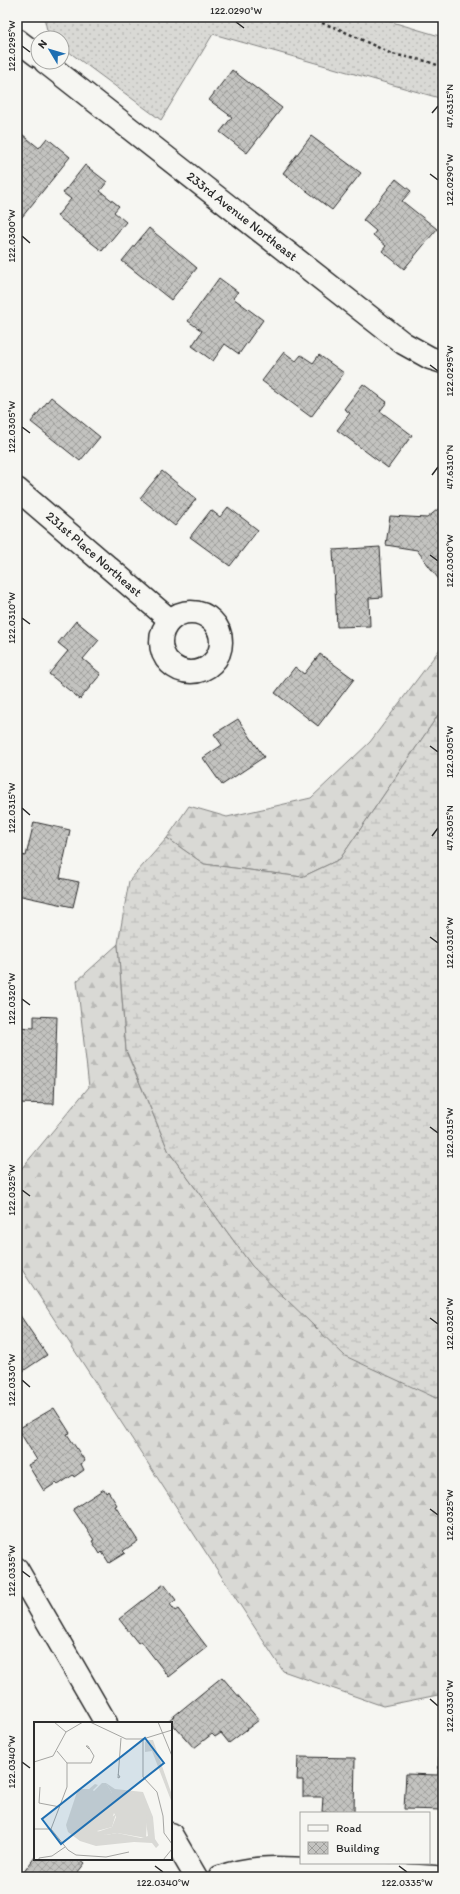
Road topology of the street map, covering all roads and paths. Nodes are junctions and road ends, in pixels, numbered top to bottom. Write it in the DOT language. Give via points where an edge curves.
graph roads {
  1 [pos="305,17"];
  2 [pos="17,40"];
  3 [pos="30,50"];
  4 [pos="443,67"];
  5 [pos="55,70"];
  6 [pos="443,362"];
  7 [pos="17,489"];
  8 [pos="170,620"];
  9 [pos="20,1582"];
  10 [pos="105,1722"];
  11 [pos="172,1836"];
  12 [pos="196,1877"];
  13 [pos="220,1877"];
  14 [pos="435,1877"];
  1 -- 4 [label="path" via="339,29 392,54"];
  2 -- 3 [label="street"];
  5 -- 6 [label="street, 233rd Avenue Northeast" via="404,343 430,358"];
  7 -- 8 [label="street, 231st Place Northeast"];
  9 -- 10 [label="street"];
  11 -- 12 [label="street"];
  13 -- 14 [label="street" via="233,1872 265,1868"];
}
